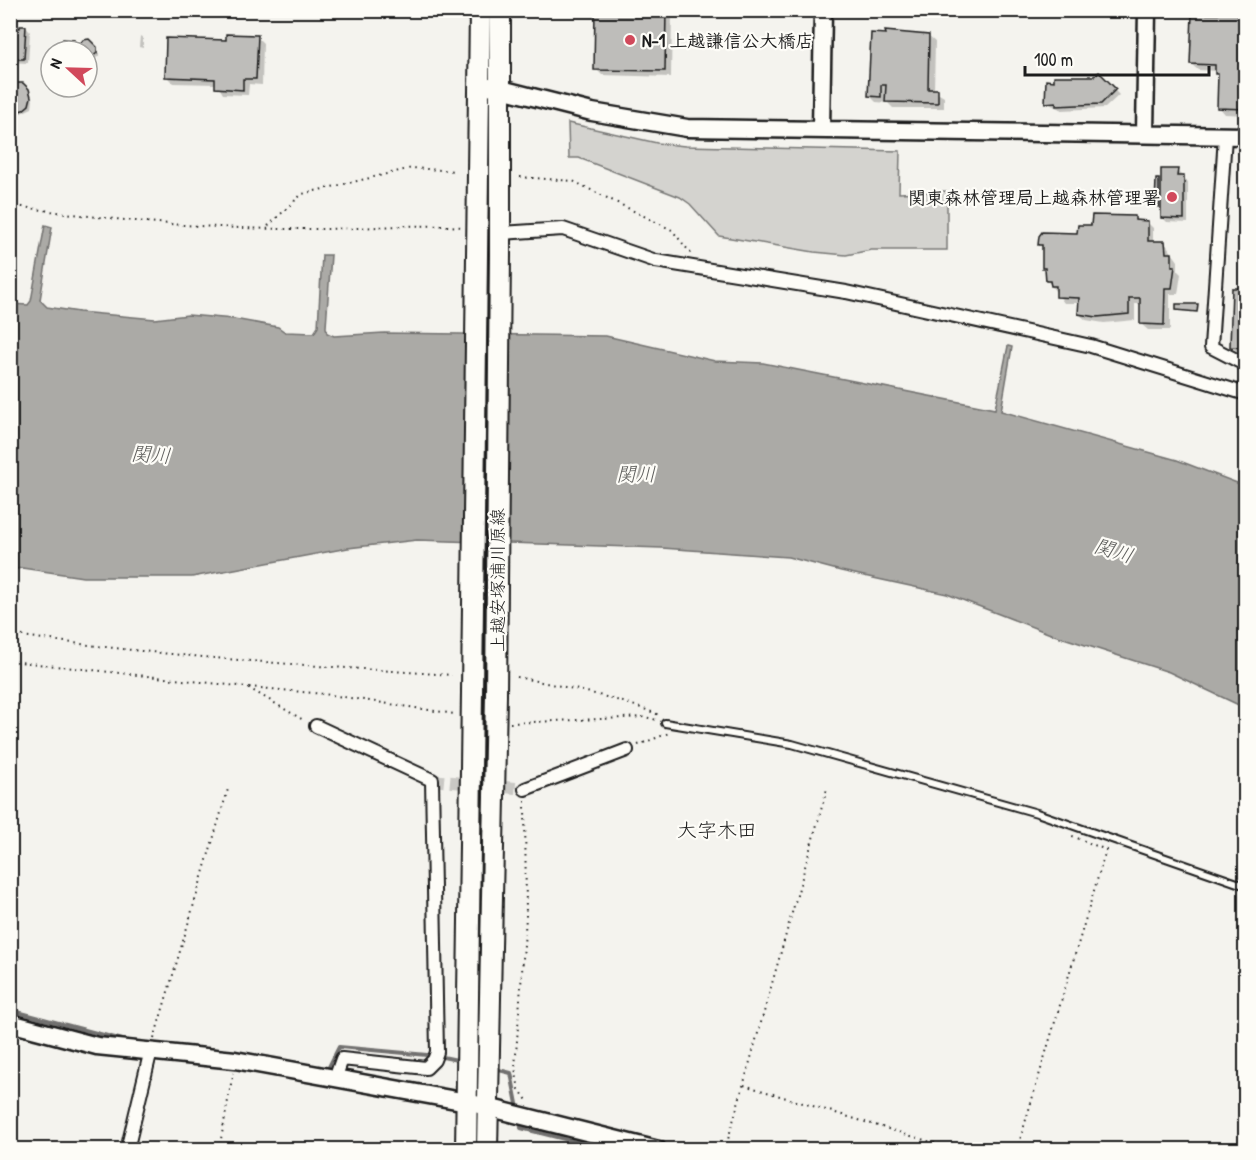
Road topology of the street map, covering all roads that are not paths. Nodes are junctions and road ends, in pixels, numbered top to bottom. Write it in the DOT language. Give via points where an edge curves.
graph roads {
  1 [pos="480,10"];
  2 [pos="500,10"];
  3 [pos="823,10"];
  4 [pos="1147,10"];
  5 [pos="480,85"];
  6 [pos="501,87"];
  7 [pos="821,129"];
  8 [pos="1145,134"];
  9 [pos="1225,135"];
  10 [pos="1245,136"];
  11 [pos="500,233"];
  12 [pos="1245,365"];
  13 [pos="1245,394"];
  14 [pos="665,723"];
  15 [pos="316,726"];
  16 [pos="627,750"];
  17 [pos="525,789"];
  18 [pos="1245,886"];
  19 [pos="10,1023"];
  20 [pos="151,1050"];
  21 [pos="335,1079"];
  22 [pos="477,1104"];
  23 [pos="663,1147"];
  24 [pos="127,1149"];
  25 [pos="466,1149"];
  26 [pos="486,1149"];
  1 -- 5 [label="main road, 上越安塚浦川原線"];
  2 -- 6 [label="main road, 上越安塚浦川原線"];
  3 -- 7 [label="street"];
  4 -- 8 [label="street"];
  5 -- 6 [label="street"];
  5 -- 22 [label="main road, 上越安塚浦川原線, bridge" via="471,692"];
  6 -- 7 [label="street" via="592,112 687,128"];
  6 -- 11 [label="main road, 上越安塚浦川原線"];
  7 -- 8 [label="street"];
  8 -- 9 [label="street"];
  9 -- 10 [label="street"];
  9 -- 12 [label="street" via="1211,347"];
  11 -- 13 [label="street" via="563,229 656,261 846,292 1091,346"];
  11 -- 22 [label="main road, 上越安塚浦川原線, bridge" via="496,695"];
  14 -- 18 [label="lane" via="792,744 836,756 1037,813"];
  15 -- 21 [label="street" via="432,780 435,1060 426,1068 342,1059"];
  16 -- 17 [label="street"];
  19 -- 20 [label="street" via="97,1046"];
  20 -- 21 [label="street" via="235,1060"];
  20 -- 24 [label="street"];
  21 -- 22 [label="street"];
  22 -- 23 [label="street"];
  22 -- 25 [label="main road, 上越安塚浦川原線"];
  22 -- 26 [label="main road, 上越安塚浦川原線"];
}
